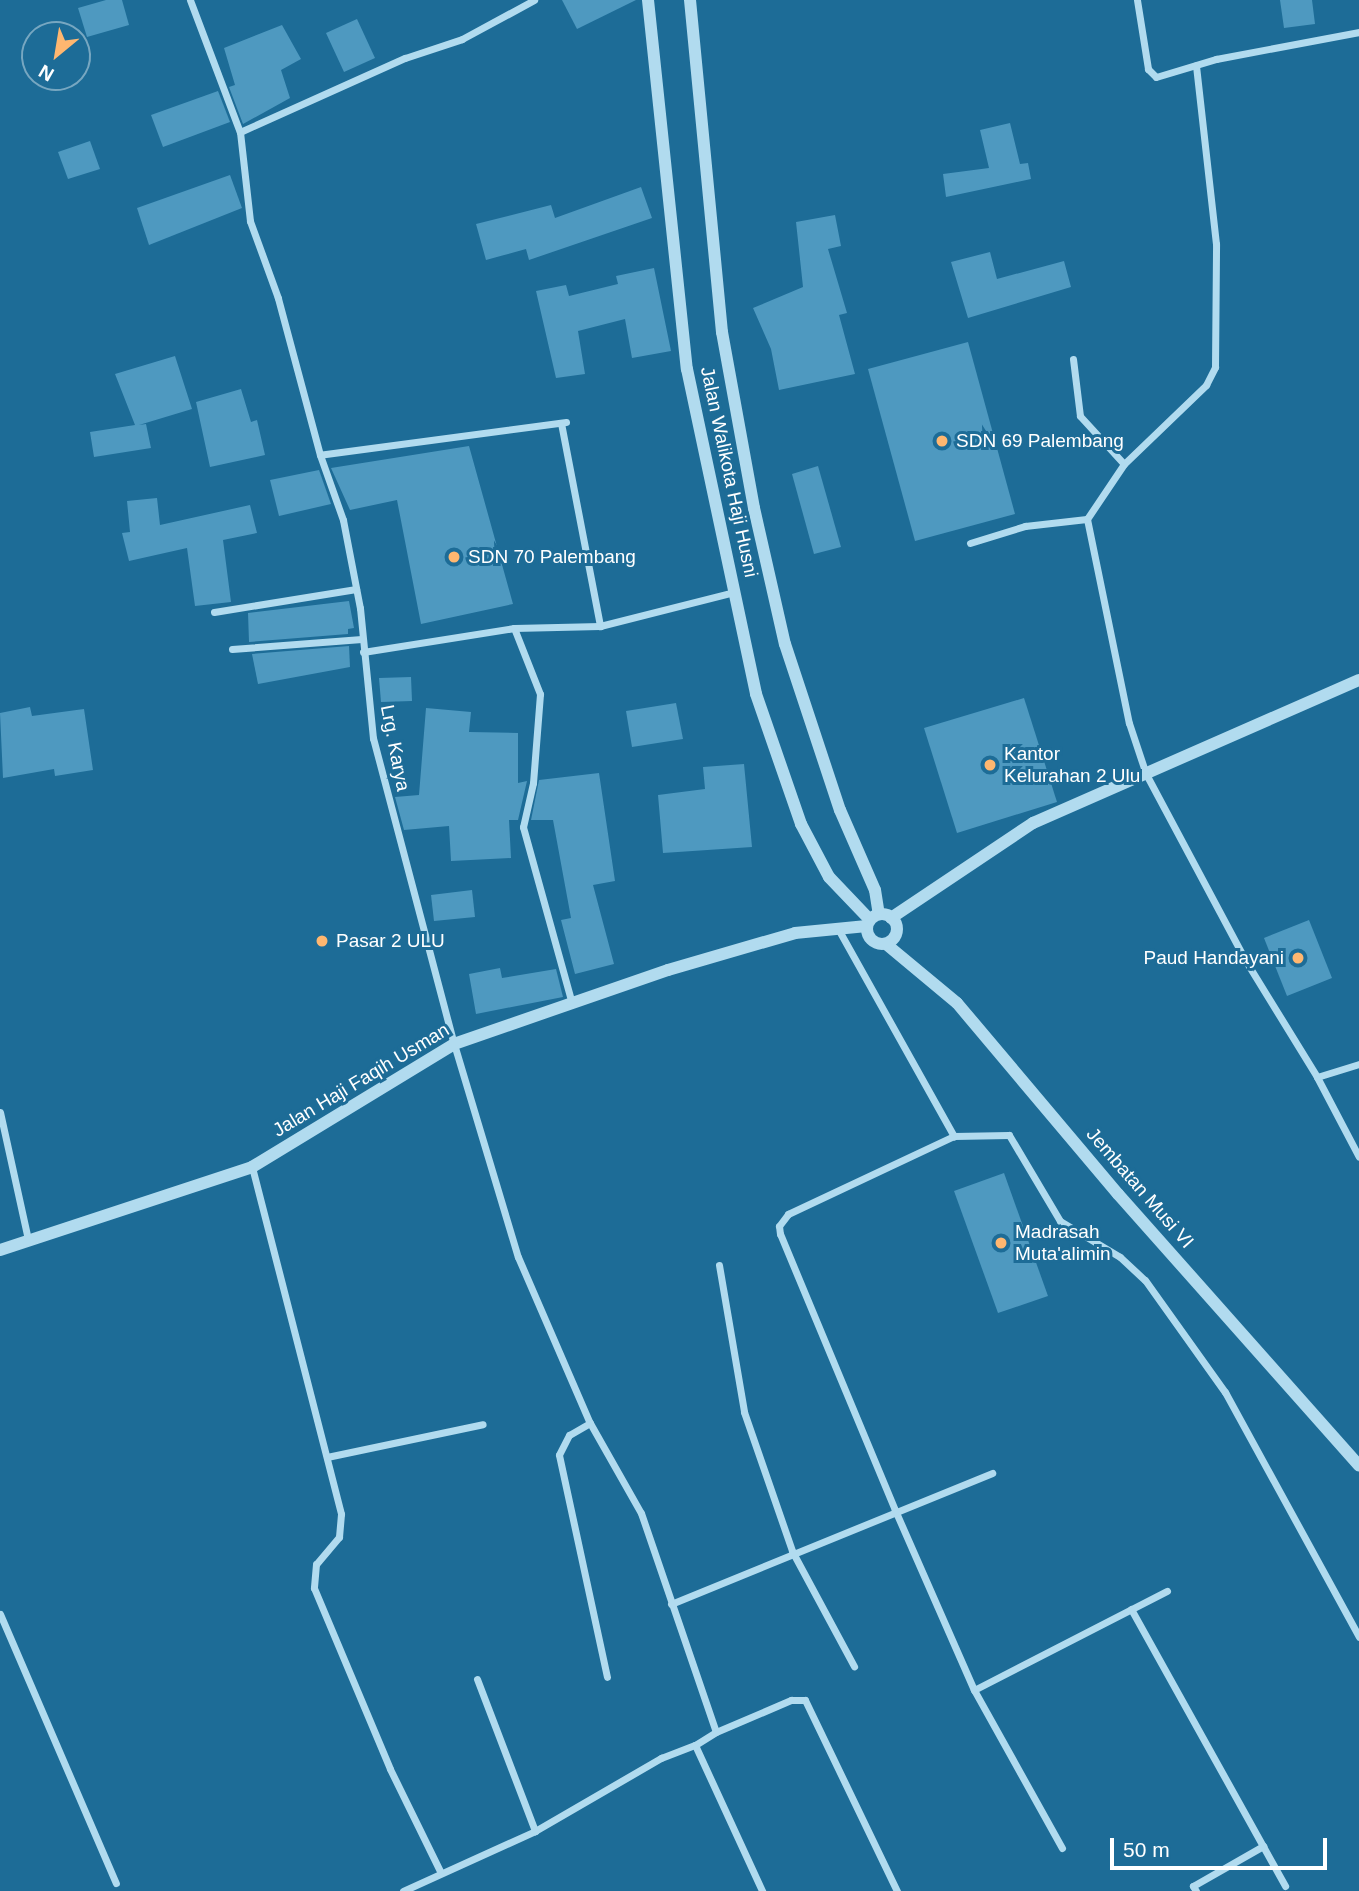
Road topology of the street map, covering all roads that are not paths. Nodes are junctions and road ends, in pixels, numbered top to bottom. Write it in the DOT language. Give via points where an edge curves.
graph roads {
  1 [pos="190,0"];
  2 [pos="534,0"];
  3 [pos="648,0"];
  4 [pos="690,0"];
  5 [pos="1137,0"];
  6 [pos="1359,32"];
  7 [pos="1196,65"];
  8 [pos="240,132"];
  9 [pos="1073,359"];
  10 [pos="320,455"];
  11 [pos="1124,464"];
  12 [pos="1087,519"];
  13 [pos="970,543"];
  14 [pos="356,589"];
  15 [pos="734,592"];
  16 [pos="214,612"];
  17 [pos="600,626"];
  18 [pos="514,628"];
  19 [pos="362,639"];
  20 [pos="232,649"];
  21 [pos="363,652"];
  22 [pos="1359,680"];
  23 [pos="1146,774"];
  24 [pos="877,919"];
  25 [pos="837,926"];
  26 [pos="886,944"];
  27 [pos="572,1004"];
  28 [pos="454,1044"];
  29 [pos="1359,1063"];
  30 [pos="1317,1077"];
  31 [pos="0,1112"];
  32 [pos="954,1136"];
  33 [pos="1359,1157"];
  34 [pos="252,1167"];
  35 [pos="28,1239"];
  36 [pos="0,1250"];
  37 [pos="719,1265"];
  38 [pos="590,1423"];
  39 [pos="483,1424"];
  40 [pos="327,1457"];
  41 [pos="1359,1465"];
  42 [pos="992,1473"];
  43 [pos="895,1510"];
  44 [pos="792,1551"];
  45 [pos="1167,1591"];
  46 [pos="671,1604"];
  47 [pos="1131,1609"];
  48 [pos="0,1614"];
  49 [pos="1359,1637"];
  50 [pos="854,1666"];
  51 [pos="607,1678"];
  52 [pos="477,1679"];
  53 [pos="974,1690"];
  54 [pos="716,1732"];
  55 [pos="695,1745"];
  56 [pos="535,1831"];
  57 [pos="1263,1846"];
  58 [pos="1062,1848"];
  59 [pos="440,1871"];
  60 [pos="116,1883"];
  61 [pos="1285,1886"];
  62 [pos="403,1891"];
  63 [pos="761,1891"];
  64 [pos="897,1891"];
  65 [pos="1196,1891"];
  1 -- 8 [label="street, Lrg. Karya"];
  2 -- 8 [label="street" via="462,39 405,58"];
  3 -- 15 [label="street, Jalan Walikota Haji Husni" via="687,369"];
  4 -- 24 [label="street, Jalan Walikota Haji Husni" via="722,332 754,508 785,644 840,810 874,890"];
  5 -- 7 [label="street" via="1149,73 1156,77"];
  6 -- 7 [label="street"];
  7 -- 11 [label="street" via="1216,244 1215,367 1206,385"];
  8 -- 10 [label="street, Lrg. Karya" via="250,221 278,298"];
  9 -- 11 [label="street" via="1080,416"];
  10 -- 14 [label="street, Lrg. Karya" via="343,520"];
  10 -- 17 [label="street" via="564,422"];
  11 -- 12 [label="street"];
  12 -- 13 [label="street" via="1025,526"];
  12 -- 23 [label="street" via="1129,723"];
  14 -- 16 [label="street"];
  14 -- 19 [label="street, Lrg. Karya"];
  15 -- 17 [label="street"];
  15 -- 24 [label="street, Jalan Walikota Haji Husni" via="756,694 801,824 830,877"];
  17 -- 18 [label="street"];
  18 -- 21 [label="street"];
  18 -- 27 [label="street" via="540,694 533,783 523,827"];
  19 -- 20 [label="street"];
  19 -- 21 [label="street, Lrg. Karya"];
  21 -- 28 [label="street, Lrg. Karya" via="373,738"];
  22 -- 23 [label="street"];
  23 -- 24 [label="street" via="1033,823"];
  23 -- 30 [label="street" via="1247,963"];
  24 -- 25 [label="street, Jalan Haji Faqih Usman"];
  24 -- 26 [label="street, Jembatan Musi VI" via="872,941"];
  24 -- 26 [label="street" via="897,932"];
  25 -- 27 [label="street, Jalan Haji Faqih Usman" via="805,930 668,970"];
  25 -- 32 [label="street"];
  26 -- 41 [label="street, Jembatan Musi VI" via="957,1003 1118,1194"];
  27 -- 28 [label="street, Jalan Haji Faqih Usman"];
  28 -- 34 [label="street, Jalan Haji Faqih Usman"];
  28 -- 38 [label="street, Lrg. Karya" via="518,1258"];
  29 -- 30 [label="street"];
  30 -- 33 [label="street"];
  31 -- 35 [label="street"];
  32 -- 43 [label="street" via="788,1214 779,1226"];
  32 -- 49 [label="street" via="1009,1135 1060,1221 1120,1257 1145,1280 1225,1392"];
  34 -- 35 [label="street, Jalan Haji Faqih Usman" via="159,1201"];
  34 -- 40 [label="street"];
  35 -- 36 [label="street, Jalan Haji Faqih Usman"];
  37 -- 44 [label="street" via="744,1412"];
  38 -- 46 [label="street, Lrg. Karya" via="641,1513"];
  38 -- 51 [label="street" via="569,1436 559,1455"];
  39 -- 40 [label="street"];
  40 -- 59 [label="street" via="342,1526 339,1537 316,1564 314,1588 390,1769"];
  42 -- 43 [label="street"];
  43 -- 44 [label="street"];
  43 -- 53 [label="street"];
  44 -- 46 [label="street"];
  44 -- 50 [label="street"];
  45 -- 47 [label="street"];
  46 -- 54 [label="street, Lrg. Karya"];
  47 -- 53 [label="street"];
  47 -- 57 [label="street"];
  48 -- 60 [label="street"];
  52 -- 56 [label="street"];
  53 -- 58 [label="street"];
  54 -- 55 [label="street"];
  54 -- 64 [label="street" via="791,1700 806,1700"];
  55 -- 56 [label="street" via="661,1758"];
  55 -- 63 [label="street"];
  56 -- 59 [label="street"];
  57 -- 61 [label="street"];
  57 -- 65 [label="street" via="1193,1886"];
  59 -- 62 [label="street"];
}
